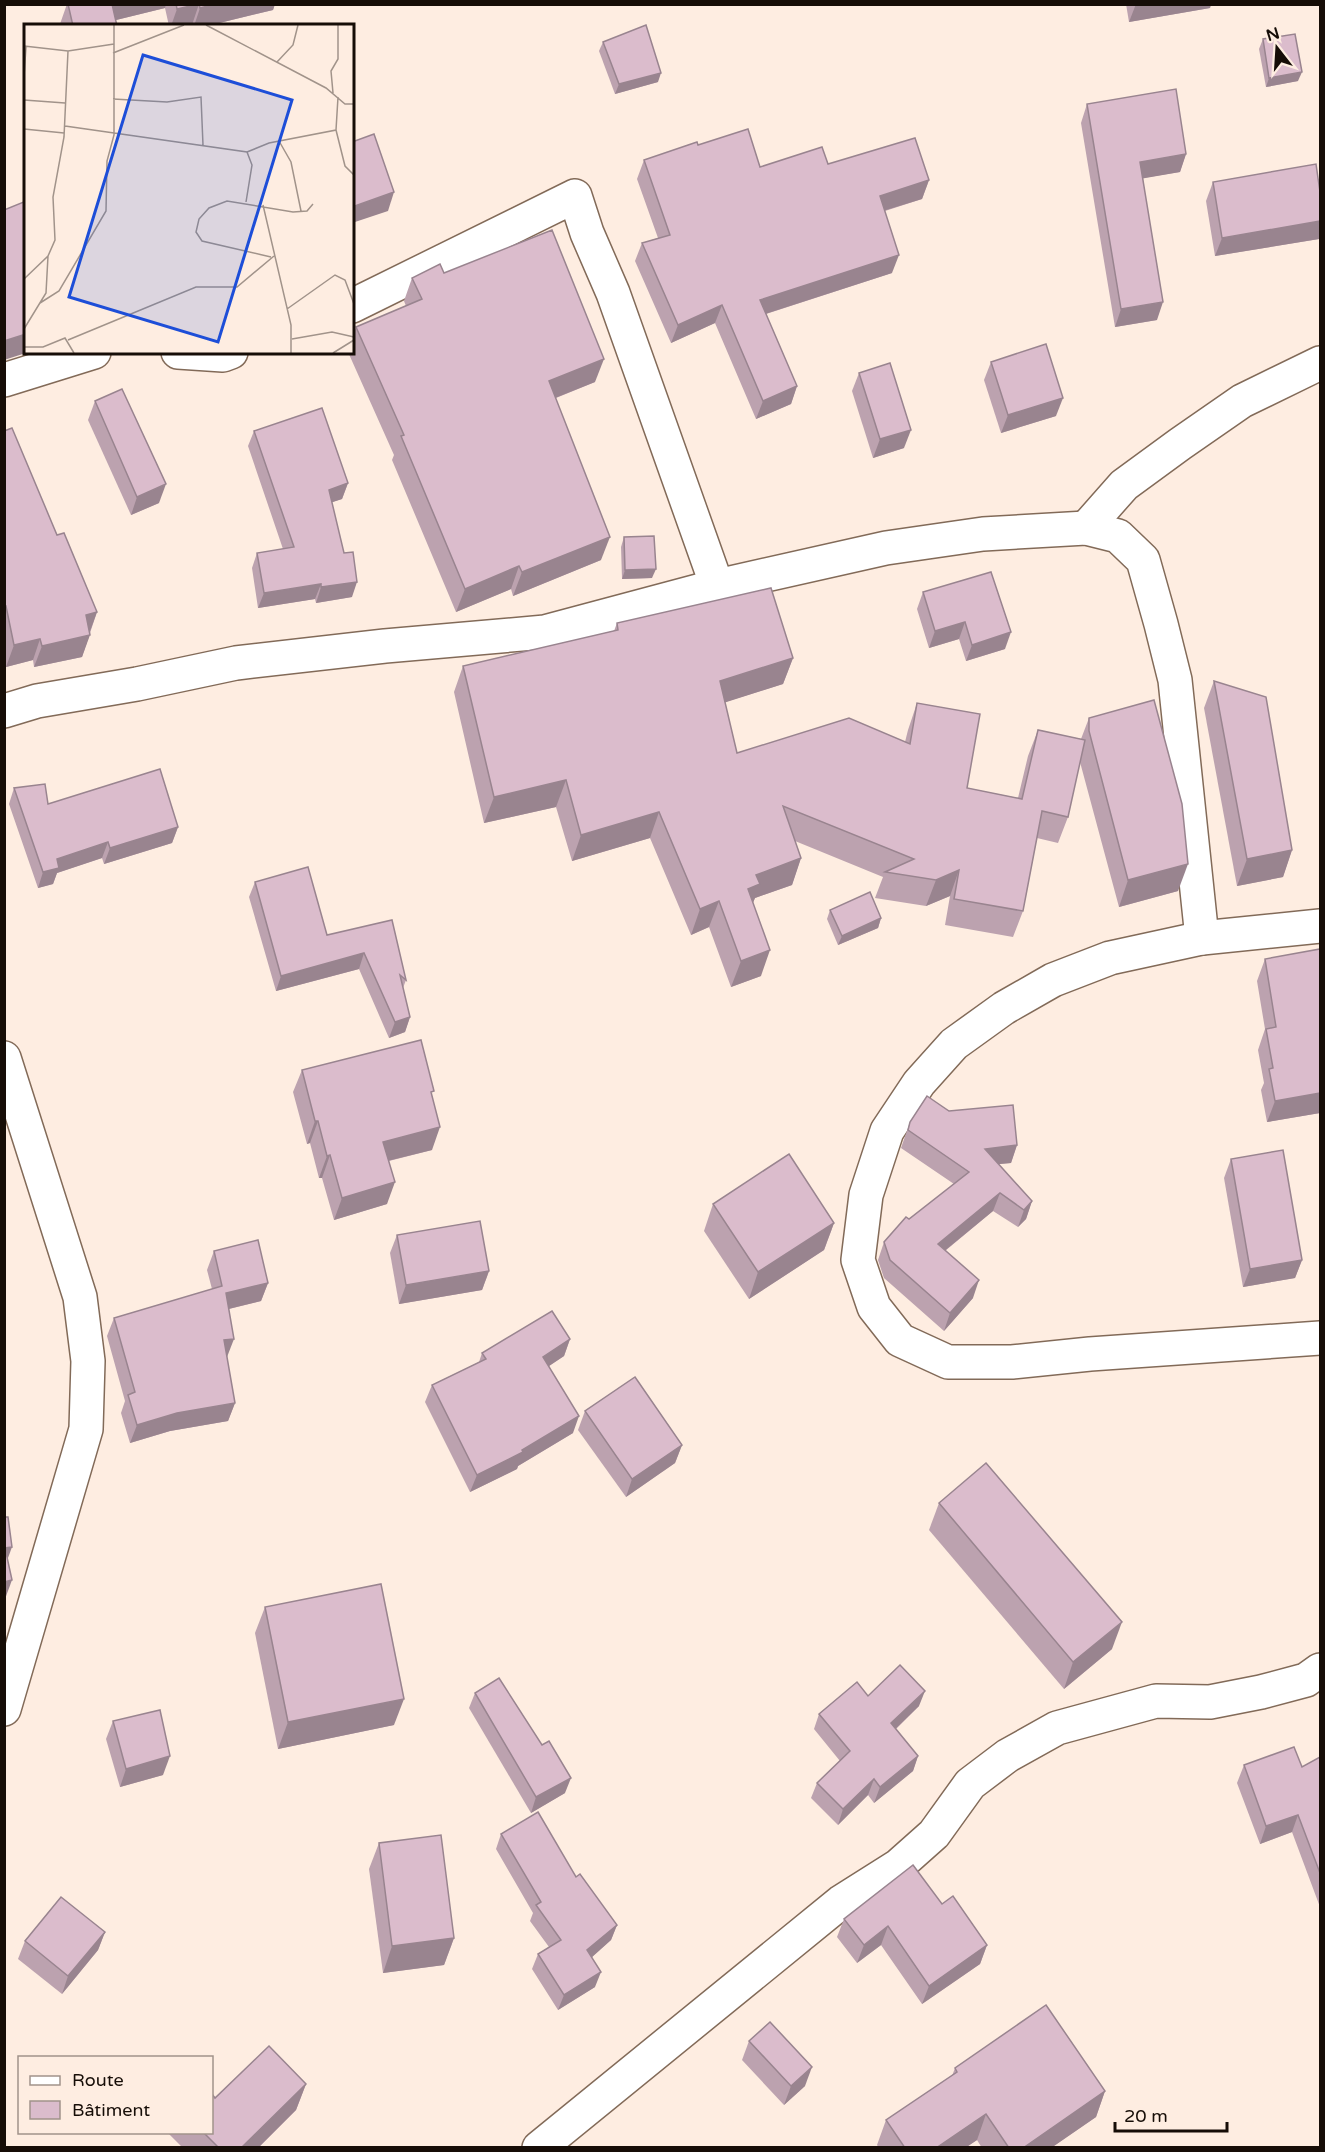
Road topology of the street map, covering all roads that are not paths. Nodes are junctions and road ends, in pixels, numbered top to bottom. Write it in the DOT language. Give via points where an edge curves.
graph roads {
  1 [pos="354,305"];
  2 [pos="88,354"];
  3 [pos="208,354"];
  4 [pos="226,354"];
  5 [pos="1320,363"];
  6 [pos="4,380"];
  7 [pos="1086,528"];
  8 [pos="717,586"];
  9 [pos="4,711"];
  10 [pos="1320,926"];
  11 [pos="1202,938"];
  12 [pos="4,1058"];
  13 [pos="1320,1338"];
  14 [pos="1320,1670"];
  15 [pos="4,1709"];
  16 [pos="539,2148"];
  1 -- 8 [label="street" via="574,196 613,293"];
  2 -- 6 [label="street"];
  3 -- 4 [label="street"];
  5 -- 7 [label="street" via="1242,401 1189,438 1124,485"];
  7 -- 8 [label="street" via="982,534 886,548"];
  7 -- 11 [label="street" via="1119,536 1143,560 1175,680"];
  8 -- 9 [label="street" via="545,632 236,663 37,701"];
  10 -- 11 [label="street"];
  11 -- 13 [label="street" via="1110,958 1053,980 1004,1008 954,1044 919,1083 887,1131 866,1195 858,1260 874,1307 900,1340 948,1362 1012,1362"];
  12 -- 15 [label="street" via="80,1297 88,1361 86,1429"];
  14 -- 16 [label="street" via="1306,1680 1209,1702 1156,1701 1058,1728 1007,1756 970,1784 934,1834 898,1866 841,1902"];
}
